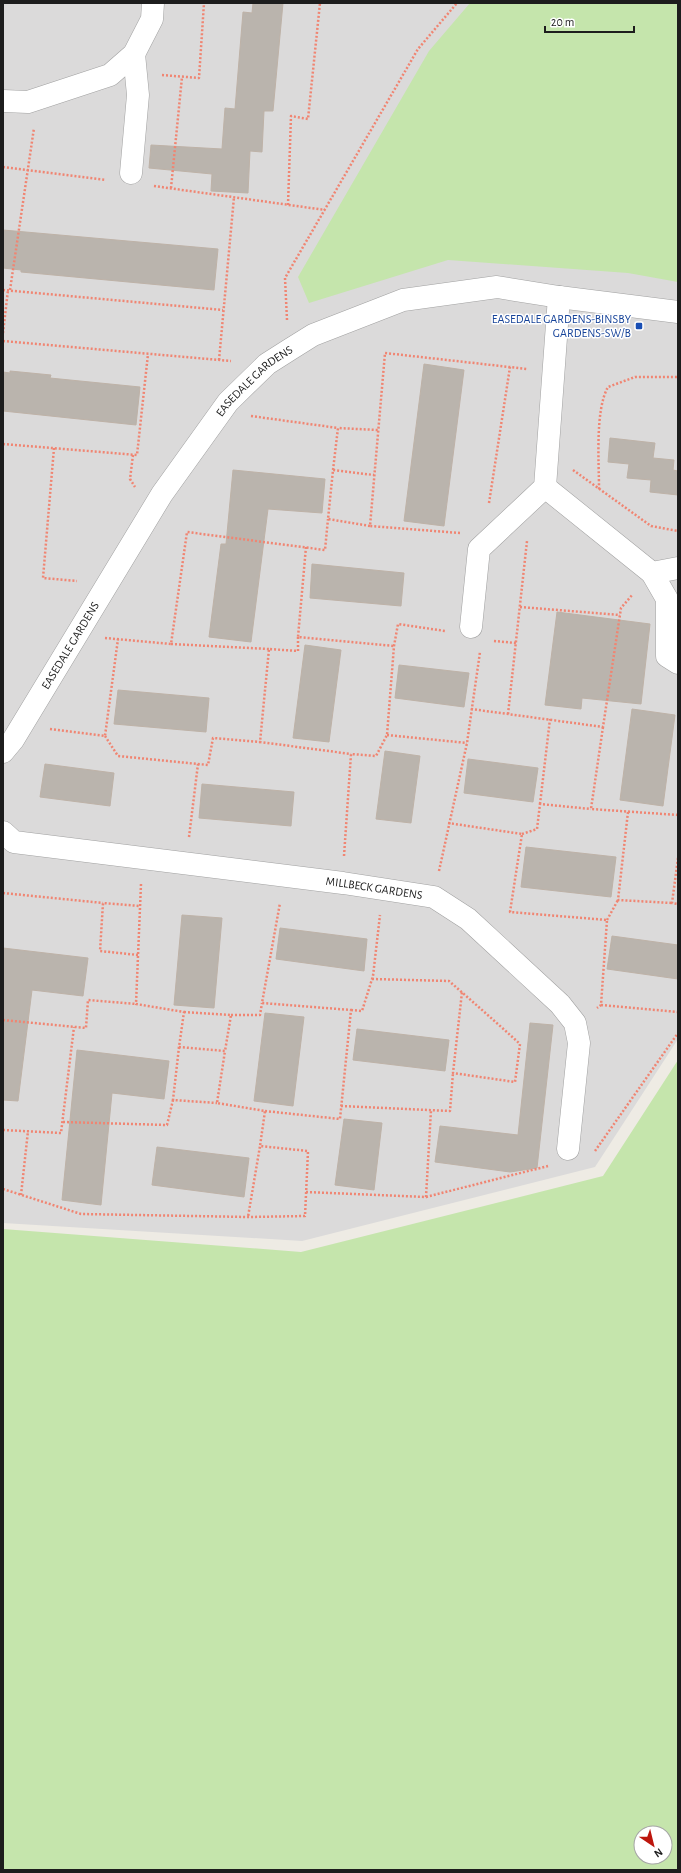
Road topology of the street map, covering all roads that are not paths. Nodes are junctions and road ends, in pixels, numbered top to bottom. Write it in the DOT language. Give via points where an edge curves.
graph roads {
  1 [pos="153,3"];
  2 [pos="135,64"];
  3 [pos="3,101"];
  4 [pos="131,173"];
  5 [pos="559,297"];
  6 [pos="678,312"];
  7 [pos="538,494"];
  8 [pos="678,568"];
  9 [pos="652,573"];
  10 [pos="473,634"];
  11 [pos="678,663"];
  12 [pos="3,752"];
  13 [pos="3,832"];
  14 [pos="568,1149"];
  1 -- 2 [label="street" via="152,19"];
  2 -- 3 [label="street" via="28,102"];
  2 -- 4 [label="street" via="138,95"];
  5 -- 6 [label="street, EASEDALE GARDENS"];
  5 -- 7 [label="street" via="548,453"];
  5 -- 12 [label="street, EASEDALE GARDENS" via="497,287 403,300 313,335 267,364 228,402 162,494 22,726"];
  7 -- 9 [label="street"];
  7 -- 10 [label="street" via="479,550"];
  8 -- 9 [label="street"];
  9 -- 11 [label="street" via="667,599 667,656"];
  13 -- 14 [label="street, MILLBECK GARDENS" via="14,842 383,888 434,897 468,919 560,1004 575,1023 578,1043"];
}
